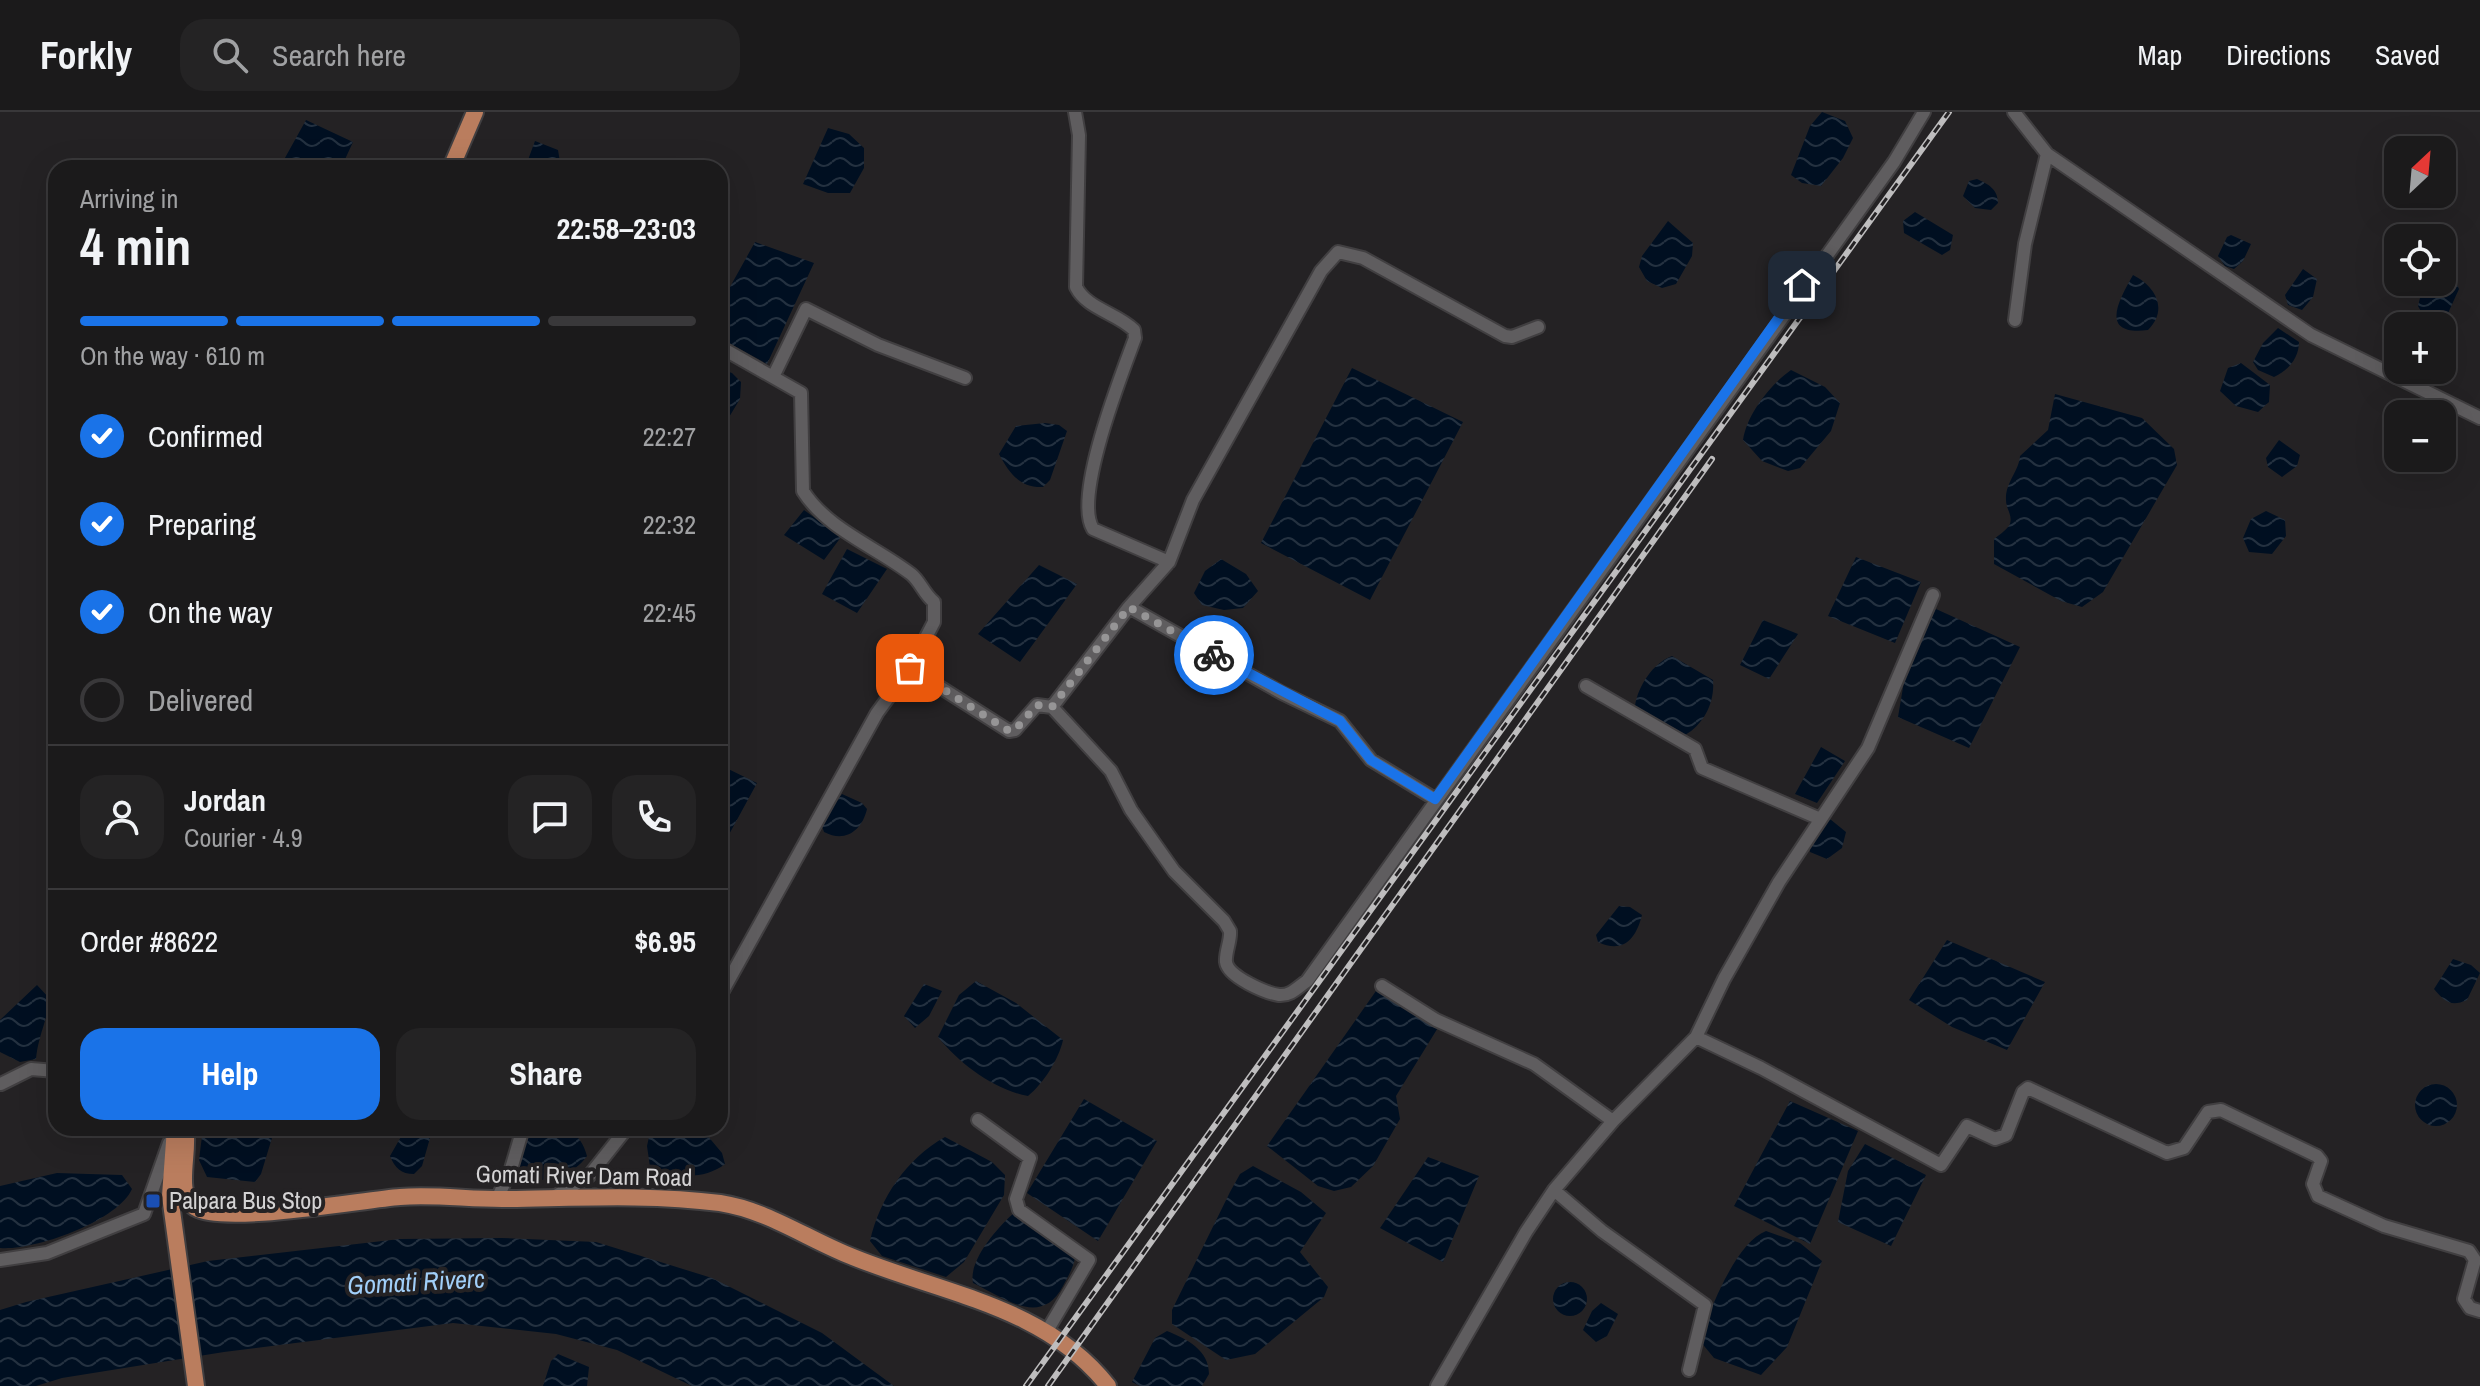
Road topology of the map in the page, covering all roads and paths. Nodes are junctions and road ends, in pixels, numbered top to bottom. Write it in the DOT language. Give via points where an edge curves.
graph roads {
  1 [pos="475,112"];
  2 [pos="1075,112"];
  3 [pos="1924,112"];
  4 [pos="2014,112"];
  5 [pos="2047,154"];
  6 [pos="454,160"];
  7 [pos="2015,320"];
  8 [pos="1538,327"];
  9 [pos="728,351"];
  10 [pos="774,375"];
  11 [pos="965,378"];
  12 [pos="2480,418"];
  13 [pos="1169,562"];
  14 [pos="1933,595"];
  15 [pos="1129,607"];
  16 [pos="910,668"];
  17 [pos="1586,686"];
  18 [pos="1052,707"];
  19 [pos="1435,799"];
  20 [pos="1818,818"];
  21 [pos="728,982"];
  22 [pos="1382,986"];
  23 [pos="1696,1037"];
  24 [pos="48,1070"];
  25 [pos="1,1084"];
  26 [pos="978,1120"];
  27 [pos="1613,1121"];
  28 [pos="171,1136"];
  29 [pos="173,1136"];
  30 [pos="185,1136"];
  31 [pos="521,1136"];
  32 [pos="621,1136"];
  33 [pos="1554,1190"];
  34 [pos="554,1197"];
  35 [pos="497,1199"];
  36 [pos="0,1260"];
  37 [pos="2480,1311"];
  38 [pos="1047,1331"];
  39 [pos="1689,1370"];
  40 [pos="196,1386"];
  41 [pos="1108,1386"];
  42 [pos="1437,1386"];
  1 -- 6 [label="main road"];
  2 -- 13 [label="street" via="1076,287 1081,296 1127,323 1135,338 1108,412 1086,519 1093,529"];
  3 -- 19 [label="street" via="1894,162"];
  4 -- 5 [label="street"];
  5 -- 7 [label="street" via="2025,244"];
  5 -- 12 [label="street" via="2311,335"];
  8 -- 13 [label="street" via="1505,336 1363,258 1338,252 1321,271 1193,500"];
  9 -- 10 [label="street"];
  10 -- 11 [label="street" via="806,309 878,345"];
  10 -- 16 [label="street" via="804,399 800,476 809,501 914,576 934,602 934,622"];
  13 -- 15 [label="street"];
  14 -- 20 [label="street" via="1868,748"];
  15 -- 18 [label="street"];
  15 -- 19 [label="street" via="1340,721 1371,760"];
  16 -- 18 [label="street" via="1009,731 1037,705"];
  16 -- 21 [label="street" via="869,727"];
  17 -- 20 [label="street" via="1695,749 1702,768"];
  18 -- 19 [label="street" via="1111,771 1131,810 1184,883 1224,921 1230,931 1228,968 1278,995 1290,994 1307,981"];
  20 -- 23 [label="street"];
  22 -- 27 [label="street" via="1436,1020 1534,1064"];
  23 -- 27 [label="street"];
  23 -- 37 [label="street" via="1941,1165 1967,1126 1995,1139 2006,1135 2028,1088 2167,1153 2184,1148 2208,1112 2221,1110 2317,1156 2321,1161 2313,1184 2318,1196 2384,1226 2469,1251 2475,1260 2464,1299"];
  24 -- 25 [label="street" via="31,1069"];
  26 -- 38 [label="street" via="1030,1158 1016,1199 1019,1210 1089,1260"];
  27 -- 33 [label="street"];
  28 -- 36 [label="street" via="144,1214 47,1253"];
  29 -- 40 [label="main road" via="170,1184"];
  30 -- 35 [label="main road, Gomati River Dam Road" via="187,1198 205,1211 250,1212 403,1197"];
  31 -- 35 [label="street"];
  32 -- 34 [label="street" via="589,1176"];
  33 -- 39 [label="street" via="1705,1305"];
  33 -- 42 [label="street"];
  34 -- 35 [label="main road, Gomati River Dam Road"];
  34 -- 38 [label="main road, Gomati River Dam Road" via="721,1203"];
  38 -- 41 [label="main road, Gomati River Dam Road" via="1085,1358"];
}
